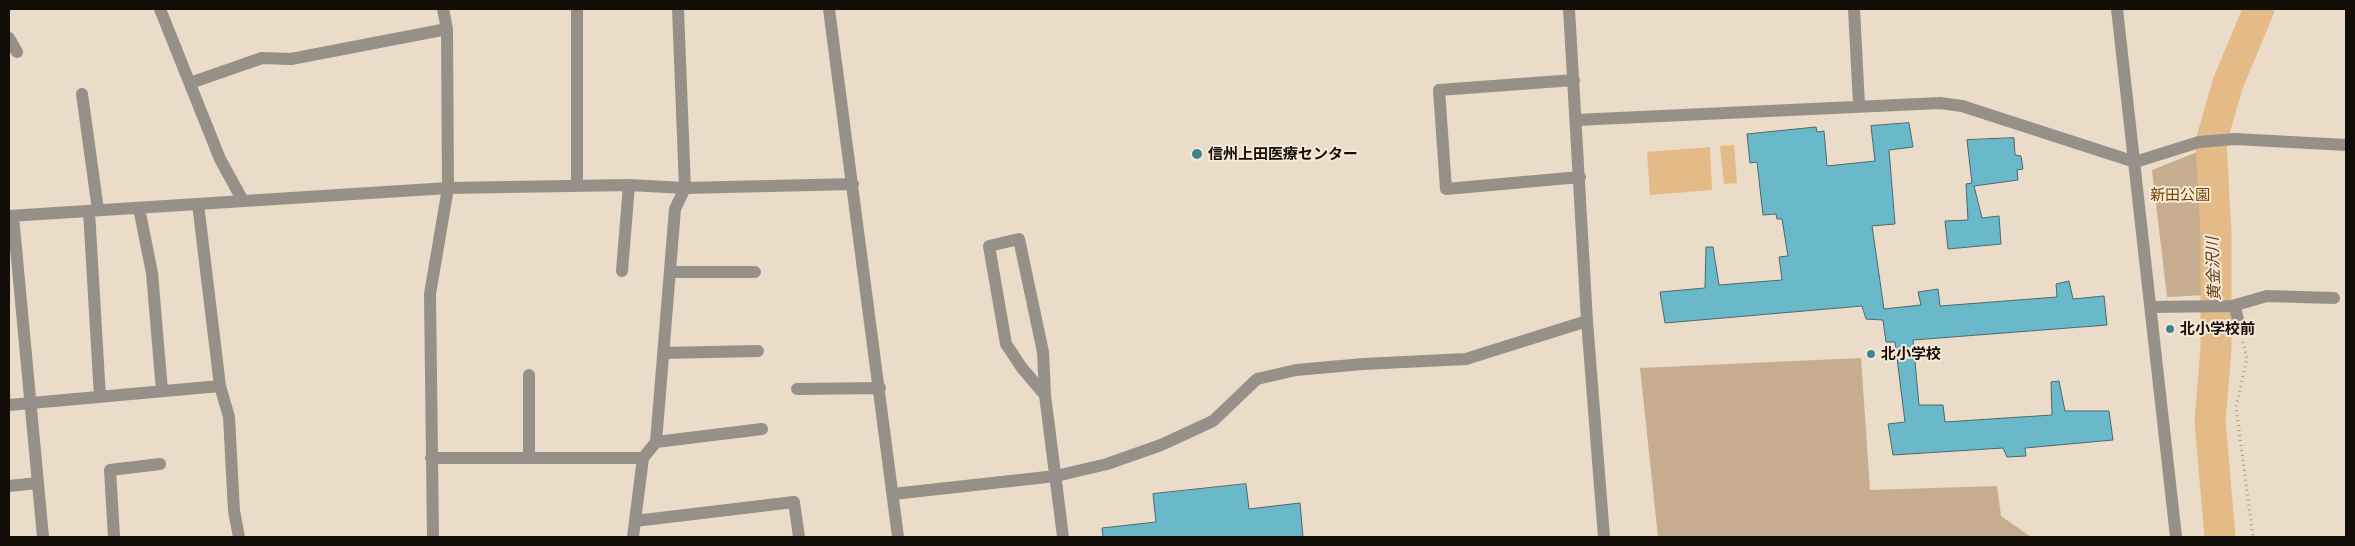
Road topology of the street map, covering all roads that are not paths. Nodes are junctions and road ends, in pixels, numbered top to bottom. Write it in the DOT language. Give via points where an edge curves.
graph roads {
  1 [pos="160,9"];
  2 [pos="443,9"];
  3 [pos="577,9"];
  4 [pos="678,9"];
  5 [pos="829,9"];
  6 [pos="1569,9"];
  7 [pos="1854,9"];
  8 [pos="2117,9"];
  9 [pos="447,29"];
  10 [pos="9,38"];
  11 [pos="18,52"];
  12 [pos="1574,80"];
  13 [pos="190,83"];
  14 [pos="82,94"];
  15 [pos="1859,105"];
  16 [pos="1576,120"];
  17 [pos="2346,145"];
  18 [pos="2135,162"];
  19 [pos="1580,177"];
  20 [pos="853,184"];
  21 [pos="577,185"];
  22 [pos="630,185"];
  23 [pos="448,188"];
  24 [pos="685,188"];
  25 [pos="243,201"];
  26 [pos="198,204"];
  27 [pos="139,208"];
  28 [pos="93,211"];
  29 [pos="11,216"];
  30 [pos="622,271"];
  31 [pos="670,272"];
  32 [pos="755,272"];
  33 [pos="2334,298"];
  34 [pos="2234,306"];
  35 [pos="2151,307"];
  36 [pos="1587,321"];
  37 [pos="2240,330"];
  38 [pos="758,351"];
  39 [pos="663,353"];
  40 [pos="529,375"];
  41 [pos="220,386"];
  42 [pos="880,388"];
  43 [pos="797,389"];
  44 [pos="162,391"];
  45 [pos="1045,395"];
  46 [pos="100,397"];
  47 [pos="31,403"];
  48 [pos="9,405"];
  49 [pos="762,429"];
  50 [pos="656,442"];
  51 [pos="431,458"];
  52 [pos="529,458"];
  53 [pos="642,458"];
  54 [pos="160,464"];
  55 [pos="1056,476"];
  56 [pos="38,483"];
  57 [pos="9,486"];
  58 [pos="893,494"];
  59 [pos="634,521"];
  60 [pos="44,537"];
  61 [pos="114,537"];
  62 [pos="239,537"];
  63 [pos="433,537"];
  64 [pos="633,537"];
  65 [pos="799,537"];
  66 [pos="898,537"];
  67 [pos="1063,537"];
  68 [pos="1604,537"];
  69 [pos="2176,537"];
  1 -- 13 [label="street"];
  2 -- 9 [label="street"];
  3 -- 21 [label="street"];
  4 -- 24 [label="street"];
  5 -- 20 [label="street"];
  6 -- 12 [label="street"];
  7 -- 15 [label="street"];
  8 -- 18 [label="street"];
  9 -- 13 [label="street" via="291,59 262,58"];
  9 -- 23 [label="street"];
  10 -- 11 [label="street"];
  12 -- 16 [label="street"];
  12 -- 19 [label="street" via="1438,90 1446,189"];
  13 -- 25 [label="street" via="220,159"];
  14 -- 28 [label="street"];
  15 -- 16 [label="street"];
  15 -- 18 [label="street" via="1962,106"];
  16 -- 19 [label="street"];
  17 -- 18 [label="street" via="2235,140 2199,142"];
  18 -- 35 [label="street"];
  19 -- 36 [label="street"];
  20 -- 24 [label="street"];
  20 -- 42 [label="street"];
  21 -- 22 [label="street"];
  21 -- 23 [label="street"];
  22 -- 24 [label="street"];
  22 -- 30 [label="street"];
  23 -- 25 [label="street"];
  23 -- 51 [label="street" via="430,294"];
  24 -- 31 [label="street" via="675,209"];
  25 -- 26 [label="street"];
  26 -- 27 [label="street"];
  26 -- 41 [label="street"];
  27 -- 28 [label="street"];
  27 -- 44 [label="street" via="152,273"];
  28 -- 29 [label="street"];
  28 -- 46 [label="street"];
  29 -- 47 [label="street"];
  31 -- 32 [label="street"];
  31 -- 39 [label="street"];
  33 -- 34 [label="street" via="2267,296"];
  34 -- 35 [label="street"];
  34 -- 37 [label="street"];
  35 -- 69 [label="street"];
  36 -- 55 [label="street" via="1466,359 1315,368 1257,379 1213,421 1161,445 1106,464"];
  36 -- 68 [label="street"];
  38 -- 39 [label="street"];
  39 -- 50 [label="street"];
  40 -- 52 [label="street"];
  41 -- 44 [label="street"];
  41 -- 62 [label="street" via="229,417 234,511"];
  42 -- 43 [label="street"];
  42 -- 58 [label="street"];
  44 -- 46 [label="street"];
  45 -- 45 [label="street" via="1006,344 989,246 1019,240 1043,352"];
  45 -- 55 [label="street"];
  46 -- 47 [label="street"];
  47 -- 48 [label="street"];
  47 -- 56 [label="street"];
  49 -- 50 [label="street"];
  50 -- 53 [label="street"];
  51 -- 52 [label="street"];
  51 -- 63 [label="street"];
  52 -- 53 [label="street"];
  53 -- 59 [label="street"];
  54 -- 61 [label="street" via="110,470"];
  55 -- 58 [label="street"];
  55 -- 67 [label="street"];
  56 -- 57 [label="street"];
  56 -- 60 [label="street"];
  58 -- 66 [label="street"];
  59 -- 64 [label="street"];
  59 -- 65 [label="street" via="794,502"];
}
